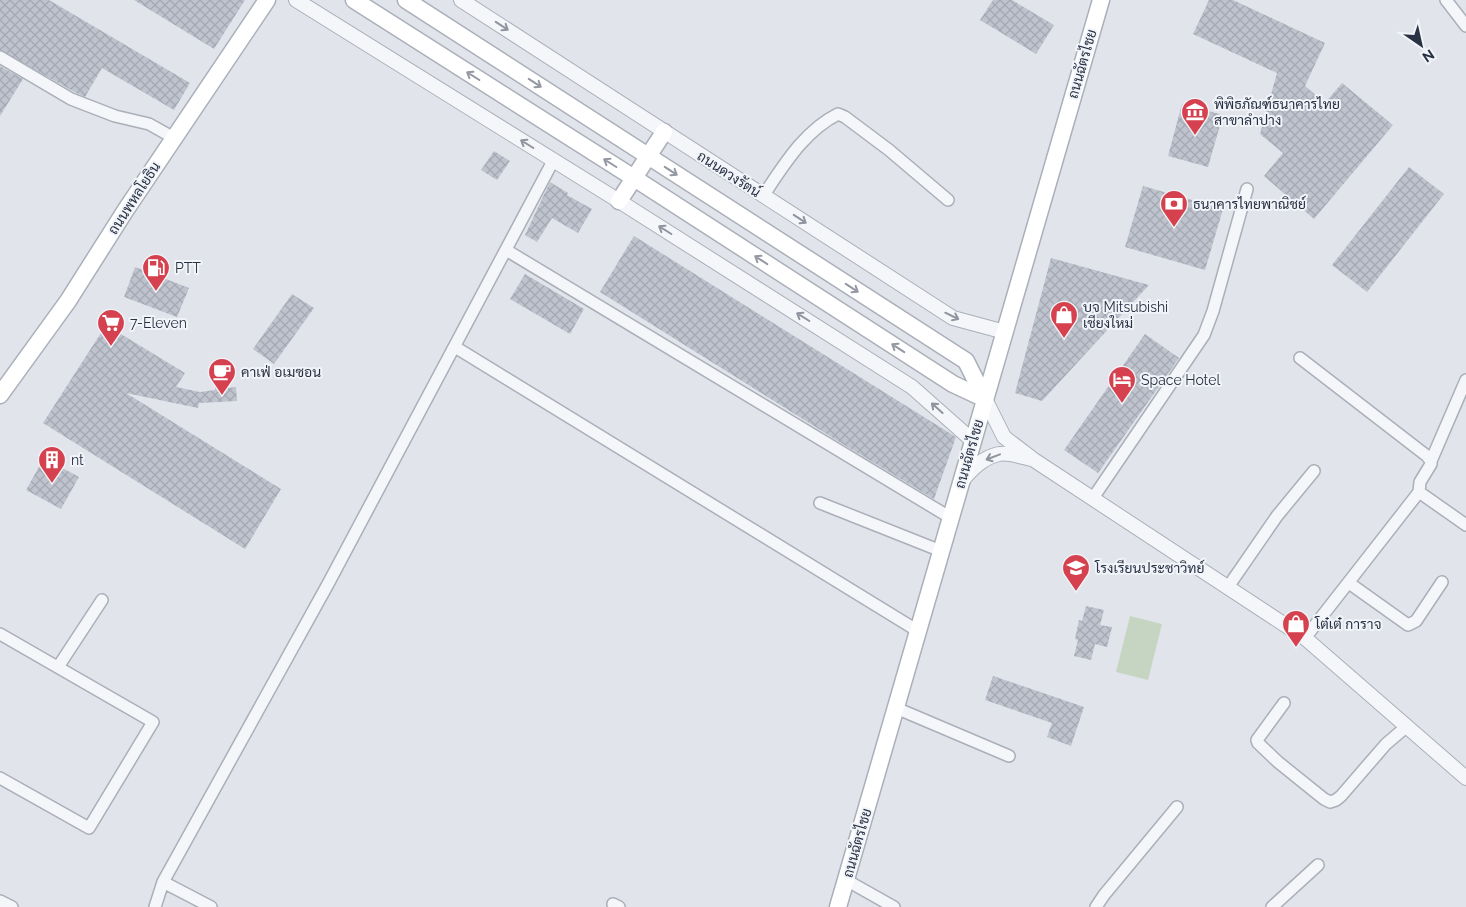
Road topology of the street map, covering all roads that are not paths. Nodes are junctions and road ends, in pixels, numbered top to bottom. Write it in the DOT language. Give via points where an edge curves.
graph roads {
  1 [pos="267,0"];
  2 [pos="296,0"];
  3 [pos="354,0"];
  4 [pos="406,0"];
  5 [pos="461,0"];
  6 [pos="1101,0"];
  7 [pos="1446,0"];
  8 [pos="1466,26"];
  9 [pos="0,57"];
  10 [pos="664,132"];
  11 [pos="174,138"];
  12 [pos="648,156"];
  13 [pos="553,161"];
  14 [pos="634,178"];
  15 [pos="1247,189"];
  16 [pos="763,196"];
  17 [pos="948,200"];
  18 [pos="619,201"];
  19 [pos="506,250"];
  20 [pos="1005,332"];
  21 [pos="455,347"];
  22 [pos="1300,358"];
  23 [pos="1466,380"];
  24 [pos="0,396"];
  25 [pos="986,399"];
  26 [pos="973,441"];
  27 [pos="1034,460"];
  28 [pos="1431,461"];
  29 [pos="1314,471"];
  30 [pos="961,483"];
  31 [pos="1419,492"];
  32 [pos="1094,498"];
  33 [pos="820,503"];
  34 [pos="951,518"];
  35 [pos="1466,525"];
  36 [pos="941,551"];
  37 [pos="1442,582"];
  38 [pos="1349,583"];
  39 [pos="1228,587"];
  40 [pos="102,600"];
  41 [pos="918,630"];
  42 [pos="1305,638"];
  43 [pos="2,639"];
  44 [pos="58,667"];
  45 [pos="1284,703"];
  46 [pos="896,708"];
  47 [pos="1406,727"];
  48 [pos="1009,756"];
  49 [pos="0,778"];
  50 [pos="1466,778"];
  51 [pos="1177,807"];
  52 [pos="1318,866"];
  53 [pos="846,880"];
  54 [pos="163,882"];
  55 [pos="0,901"];
  56 [pos="12,907"];
  57 [pos="155,907"];
  58 [pos="211,907"];
  59 [pos="838,907"];
  60 [pos="894,907"];
  61 [pos="1096,907"];
  62 [pos="1272,907"];
  1 -- 11 [label="main road, ถนนพหลโยธิน"];
  13 -- 2 [label="street, one-way"];
  14 -- 3 [label="main road, one-way"];
  4 -- 12 [label="main road, one-way"];
  5 -- 10 [label="street, ถนนดวงรัตน์, one-way"];
  6 -- 20 [label="main road, ถนนฉัตรไชย"];
  7 -- 8 [label="street"];
  9 -- 11 [label="street" via="71,98 115,116 150,124"];
  10 -- 12 [label="main road"];
  10 -- 16 [label="street, ถนนดวงรัตน์"];
  11 -- 24 [label="main road, ถนนพหลโยธิน" via="68,301"];
  12 -- 14 [label="main road"];
  12 -- 25 [label="main road, one-way" via="966,361"];
  13 -- 18 [label="street"];
  13 -- 19 [label="street"];
  14 -- 18 [label="main road"];
  25 -- 14 [label="main road, one-way" via="953,384"];
  15 -- 32 [label="street" via="1204,335"];
  16 -- 17 [label="street" via="799,145 838,114 889,150"];
  16 -- 20 [label="street, ถนนดวงรัตน์, one-way" via="953,318"];
  26 -- 18 [label="street, one-way" via="912,387"];
  19 -- 21 [label="street"];
  19 -- 34 [label="street"];
  20 -- 25 [label="main road, ถนนฉัตรไชย"];
  21 -- 41 [label="street"];
  21 -- 54 [label="street"];
  22 -- 28 [label="street"];
  23 -- 28 [label="street"];
  25 -- 26 [label="main road, ถนนฉัตรไชย"];
  25 -- 27 [label="street" via="1004,437"];
  26 -- 30 [label="main road, ถนนฉัตรไชย"];
  27 -- 30 [label="street, one-way" via="1001,453 986,459"];
  27 -- 32 [label="street"];
  28 -- 31 [label="street" via="1420,482"];
  29 -- 39 [label="street" via="1277,516"];
  30 -- 34 [label="main road, ถนนฉัตรไชย"];
  31 -- 35 [label="street"];
  31 -- 38 [label="street"];
  32 -- 39 [label="street"];
  33 -- 36 [label="street"];
  34 -- 36 [label="main road, ถนนฉัตรไชย"];
  36 -- 41 [label="main road, ถนนฉัตรไชย"];
  37 -- 38 [label="street" via="1416,621 1408,625"];
  38 -- 42 [label="street"];
  39 -- 42 [label="street"];
  40 -- 44 [label="street"];
  41 -- 46 [label="main road, ถนนฉัตรไชย"];
  42 -- 47 [label="street"];
  43 -- 44 [label="street"];
  44 -- 49 [label="street" via="153,722 89,828"];
  45 -- 47 [label="street" via="1256,740 1285,768 1330,802 1341,796 1386,744"];
  46 -- 48 [label="street"];
  46 -- 53 [label="main road, ถนนฉัตรไชย"];
  47 -- 50 [label="street"];
  51 -- 61 [label="street"];
  52 -- 62 [label="street"];
  53 -- 59 [label="main road, ถนนฉัตรไชย"];
  53 -- 60 [label="street"];
  54 -- 57 [label="street"];
  54 -- 58 [label="street"];
  55 -- 56 [label="street"];
}
